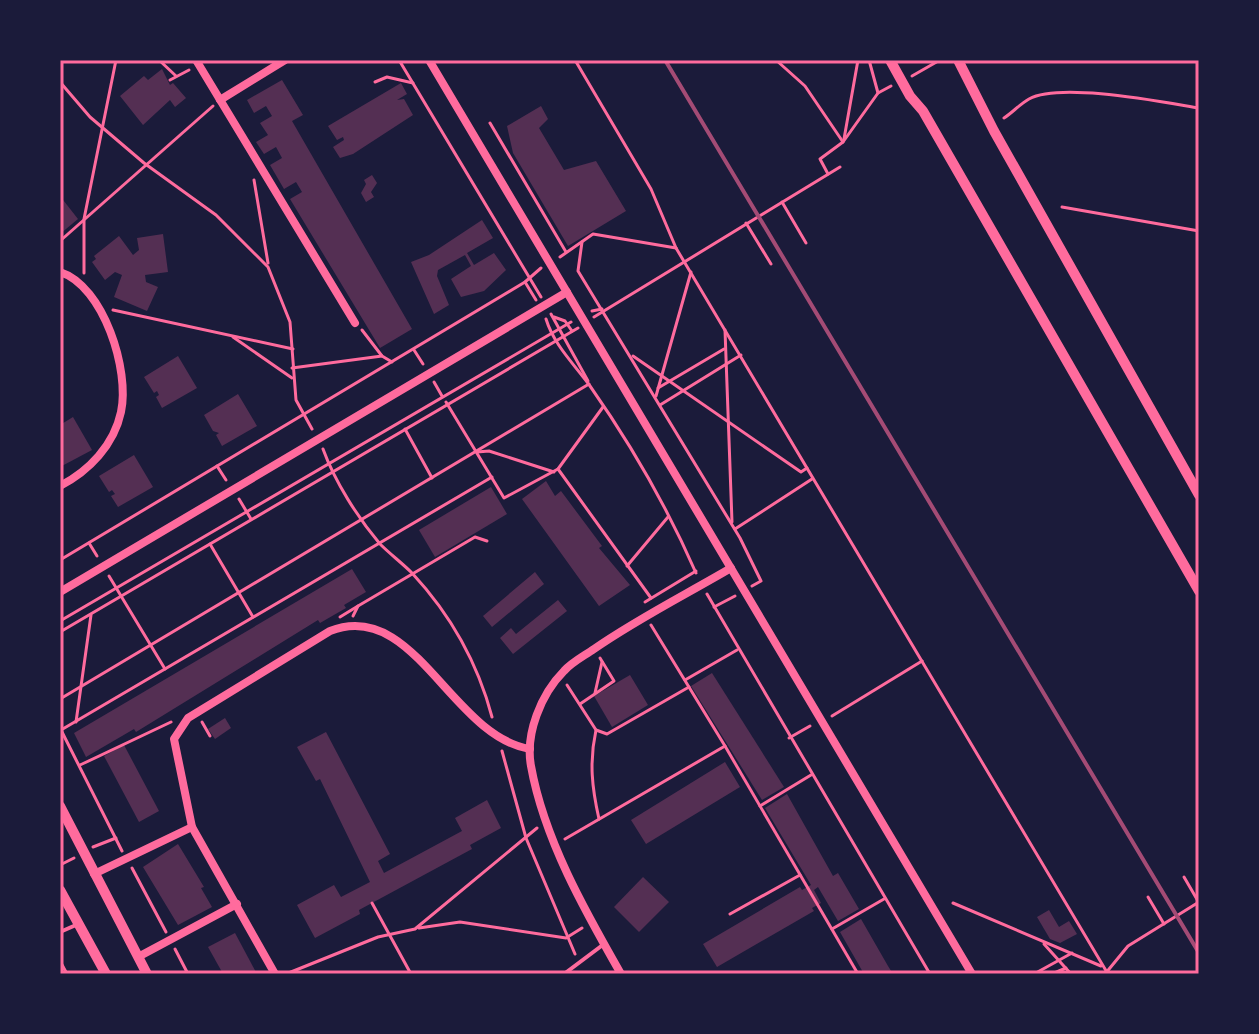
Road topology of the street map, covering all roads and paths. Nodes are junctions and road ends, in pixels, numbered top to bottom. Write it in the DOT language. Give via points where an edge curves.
graph roads {
  1 [pos="116,60"];
  2 [pos="159,60"];
  3 [pos="196,60"];
  4 [pos="285,60"];
  5 [pos="399,60"];
  6 [pos="429,60"];
  7 [pos="575,60"];
  8 [pos="776,60"];
  9 [pos="858,60"];
  10 [pos="869,60"];
  11 [pos="890,60"];
  12 [pos="958,60"];
  13 [pos="176,76"];
  14 [pos="170,80"];
  15 [pos="60,82"];
  16 [pos="196,82"];
  17 [pos="375,82"];
  18 [pos="413,83"];
  19 [pos="220,100"];
  20 [pos="211,108"];
  21 [pos="1199,108"];
  22 [pos="1004,118"];
  23 [pos="218,119"];
  24 [pos="490,123"];
  25 [pos="103,128"];
  26 [pos="843,142"];
  27 [pos="144,163"];
  28 [pos="840,167"];
  29 [pos="828,174"];
  30 [pos="254,177"];
  31 [pos="782,202"];
  32 [pos="1062,207"];
  33 [pos="84,219"];
  34 [pos="746,223"];
  35 [pos="1199,231"];
  36 [pos="60,241"];
  37 [pos="582,242"];
  38 [pos="806,243"];
  39 [pos="676,248"];
  40 [pos="566,252"];
  41 [pos="556,259"];
  42 [pos="683,260"];
  43 [pos="771,264"];
  44 [pos="268,267"];
  45 [pos="543,267"];
  46 [pos="60,272"];
  47 [pos="691,272"];
  48 [pos="529,277"];
  49 [pos="525,282"];
  50 [pos="84,288"];
  51 [pos="567,292"];
  52 [pos="540,303"];
  53 [pos="99,307"];
  54 [pos="602,309"];
  55 [pos="588,312"];
  56 [pos="553,317"];
  57 [pos="592,318"];
  58 [pos="574,320"];
  59 [pos="355,323"];
  60 [pos="567,324"];
  61 [pos="724,326"];
  62 [pos="579,327"];
  63 [pos="559,328"];
  64 [pos="572,331"];
  65 [pos="551,333"];
  66 [pos="232,336"];
  67 [pos="564,336"];
  68 [pos="556,341"];
  69 [pos="725,348"];
  70 [pos="293,349"];
  71 [pos="414,349"];
  72 [pos="630,353"];
  73 [pos="741,355"];
  74 [pos="382,356"];
  75 [pos="392,362"];
  76 [pos="726,365"];
  77 [pos="425,367"];
  78 [pos="292,368"];
  79 [pos="662,376"];
  80 [pos="292,378"];
  81 [pos="433,380"];
  82 [pos="670,381"];
  83 [pos="589,384"];
  84 [pos="658,388"];
  85 [pos="684,391"];
  86 [pos="443,397"];
  87 [pos="656,397"];
  88 [pos="447,403"];
  89 [pos="660,405"];
  90 [pos="603,406"];
  91 [pos="304,415"];
  92 [pos="728,422"];
  93 [pos="404,428"];
  94 [pos="314,432"];
  95 [pos="476,452"];
  96 [pos="217,466"];
  97 [pos="807,468"];
  98 [pos="556,470"];
  99 [pos="492,477"];
  100 [pos="432,478"];
  101 [pos="813,478"];
  102 [pos="228,483"];
  103 [pos="60,486"];
  104 [pos="1199,495"];
  105 [pos="237,496"];
  106 [pos="247,512"];
  107 [pos="668,517"];
  108 [pos="251,519"];
  109 [pos="733,526"];
  110 [pos="487,541"];
  111 [pos="89,543"];
  112 [pos="209,543"];
  113 [pos="99,559"];
  114 [pos="60,560"];
  115 [pos="627,566"];
  116 [pos="731,568"];
  117 [pos="107,573"];
  118 [pos="761,581"];
  119 [pos="702,585"];
  120 [pos="117,588"];
  121 [pos="1199,591"];
  122 [pos="60,592"];
  123 [pos="239,594"];
  124 [pos="121,596"];
  125 [pos="651,598"];
  126 [pos="92,613"];
  127 [pos="253,617"];
  128 [pos="60,621"];
  129 [pos="350,623"];
  130 [pos="639,631"];
  131 [pos="60,632"];
  132 [pos="150,644"];
  133 [pos="607,650"];
  134 [pos="737,650"];
  135 [pos="598,655"];
  136 [pos="589,661"];
  137 [pos="922,661"];
  138 [pos="602,662"];
  139 [pos="165,669"];
  140 [pos="685,680"];
  141 [pos="81,686"];
  142 [pos="689,687"];
  143 [pos="595,693"];
  144 [pos="558,694"];
  145 [pos="60,699"];
  146 [pos="580,704"];
  147 [pos="197,712"];
  148 [pos="822,721"];
  149 [pos="76,722"];
  150 [pos="61,730"];
  151 [pos="596,730"];
  152 [pos="210,736"];
  153 [pos="789,738"];
  154 [pos="725,746"];
  155 [pos="530,749"];
  156 [pos="79,766"];
  157 [pos="811,775"];
  158 [pos="60,806"];
  159 [pos="760,806"];
  160 [pos="64,819"];
  161 [pos="599,819"];
  162 [pos="192,827"];
  163 [pos="537,828"];
  164 [pos="116,838"];
  165 [pos="91,849"];
  166 [pos="570,852"];
  167 [pos="77,856"];
  168 [pos="60,865"];
  169 [pos="94,874"];
  170 [pos="800,874"];
  171 [pos="1184,877"];
  172 [pos="60,890"];
  173 [pos="1148,897"];
  174 [pos="885,898"];
  175 [pos="1199,902"];
  176 [pos="372,903"];
  177 [pos="953,903"];
  178 [pos="237,904"];
  179 [pos="730,914"];
  180 [pos="1164,924"];
  181 [pos="78,925"];
  182 [pos="582,928"];
  183 [pos="415,929"];
  184 [pos="832,929"];
  185 [pos="60,932"];
  186 [pos="391,934"];
  187 [pos="1042,941"];
  188 [pos="604,944"];
  189 [pos="1072,953"];
  190 [pos="138,957"];
  191 [pos="60,961"];
  192 [pos="1060,961"];
  193 [pos="1066,968"];
  194 [pos="1106,973"];
  195 [pos="67,974"];
  196 [pos="106,974"];
  197 [pos="147,974"];
  198 [pos="275,974"];
  199 [pos="286,974"];
  200 [pos="411,974"];
  201 [pos="564,974"];
  202 [pos="621,974"];
  203 [pos="858,974"];
  204 [pos="930,974"];
  205 [pos="972,974"];
  206 [pos="1034,974"];
  207 [pos="1052,974"];
  208 [pos="1071,974"];
  1 -- 25 [label="path"];
  2 -- 13 [label="path"];
  3 -- 19 [label="street"];
  4 -- 19 [label="street"];
  5 -- 18 [label="path"];
  6 -- 51 [label="street"];
  7 -- 39 [label="path" via="651,189"];
  8 -- 26 [label="path" via="805,86"];
  9 -- 26 [label="path"];
  10 -- 26 [label="path" via="878,93"];
  11 -- 121 [label="street"];
  12 -- 104 [label="street"];
  13 -- 14 [label="path"];
  13 -- 16 [label="path" via="188,69"];
  15 -- 25 [label="path"];
  17 -- 18 [label="path" via="387,77"];
  18 -- 48 [label="path"];
  19 -- 20 [label="path"];
  19 -- 59 [label="street"];
  20 -- 23 [label="path"];
  20 -- 27 [label="path"];
  21 -- 22 [label="path" via="1059,94 1030,98"];
  24 -- 40 [label="path"];
  25 -- 27 [label="path"];
  25 -- 33 [label="path"];
  26 -- 29 [label="path" via="820,159"];
  27 -- 33 [label="path"];
  27 -- 44 [label="path" via="216,215"];
  28 -- 29 [label="path"];
  29 -- 31 [label="path"];
  30 -- 44 [label="path"];
  31 -- 34 [label="path"];
  31 -- 38 [label="path"];
  32 -- 35 [label="path"];
  33 -- 36 [label="path"];
  33 -- 50 [label="path"];
  34 -- 42 [label="path"];
  34 -- 43 [label="path"];
  37 -- 39 [label="path" via="593,234"];
  37 -- 40 [label="path"];
  37 -- 54 [label="path" via="578,271"];
  39 -- 42 [label="path"];
  40 -- 41 [label="path"];
  42 -- 47 [label="path"];
  42 -- 54 [label="path"];
  44 -- 70 [label="path" via="290,322"];
  45 -- 48 [label="path"];
  46 -- 50 [label="street"];
  47 -- 61 [label="path"];
  47 -- 79 [label="path"];
  48 -- 49 [label="path"];
  48 -- 52 [label="path"];
  49 -- 52 [label="path"];
  49 -- 71 [label="path"];
  50 -- 53 [label="street"];
  51 -- 52 [label="street"];
  51 -- 116 [label="street"];
  52 -- 56 [label="path"];
  52 -- 122 [label="street"];
  53 -- 66 [label="path"];
  53 -- 103 [label="street" via="114,342 121,412 104,451 82,474"];
  54 -- 55 [label="path"];
  54 -- 57 [label="path"];
  54 -- 72 [label="path"];
  56 -- 60 [label="path"];
  56 -- 63 [label="path"];
  56 -- 65 [label="path" via="544,315"];
  58 -- 60 [label="path"];
  59 -- 74 [label="path"];
  60 -- 63 [label="path"];
  60 -- 64 [label="path"];
  61 -- 69 [label="path"];
  61 -- 73 [label="path"];
  62 -- 64 [label="path"];
  63 -- 65 [label="path"];
  63 -- 67 [label="path"];
  64 -- 67 [label="path"];
  65 -- 68 [label="path"];
  65 -- 86 [label="path"];
  66 -- 70 [label="path"];
  66 -- 80 [label="path"];
  67 -- 68 [label="path"];
  67 -- 83 [label="path"];
  68 -- 83 [label="path"];
  68 -- 88 [label="path"];
  69 -- 76 [label="path"];
  69 -- 82 [label="path"];
  70 -- 78 [label="path"];
  71 -- 75 [label="path"];
  71 -- 77 [label="path"];
  72 -- 79 [label="path"];
  72 -- 87 [label="path"];
  73 -- 76 [label="path"];
  73 -- 97 [label="path"];
  74 -- 75 [label="path"];
  74 -- 78 [label="path"];
  75 -- 91 [label="path"];
  76 -- 85 [label="path"];
  76 -- 92 [label="path"];
  78 -- 80 [label="path"];
  79 -- 82 [label="path"];
  79 -- 84 [label="path"];
  80 -- 91 [label="path"];
  81 -- 86 [label="path"];
  82 -- 84 [label="path"];
  82 -- 85 [label="path"];
  83 -- 90 [label="path"];
  83 -- 95 [label="path"];
  84 -- 87 [label="path"];
  85 -- 89 [label="path"];
  85 -- 92 [label="path"];
  86 -- 88 [label="path"];
  86 -- 106 [label="path"];
  87 -- 89 [label="path"];
  88 -- 93 [label="path"];
  88 -- 95 [label="path"];
  89 -- 109 [label="path"];
  90 -- 98 [label="path"];
  90 -- 107 [label="path"];
  91 -- 94 [label="path"];
  91 -- 96 [label="path"];
  92 -- 97 [label="path" via="801,472"];
  92 -- 109 [label="path"];
  93 -- 100 [label="path"];
  93 -- 108 [label="path"];
  95 -- 98 [label="path"];
  95 -- 99 [label="path"];
  95 -- 100 [label="path"];
  96 -- 102 [label="path"];
  96 -- 111 [label="path"];
  97 -- 101 [label="path"];
  98 -- 99 [label="path" via="504,498"];
  98 -- 115 [label="path"];
  99 -- 127 [label="path"];
  100 -- 123 [label="path"];
  101 -- 109 [label="path"];
  101 -- 137 [label="path"];
  105 -- 106 [label="path"];
  106 -- 108 [label="path"];
  106 -- 120 [label="path"];
  107 -- 115 [label="path"];
  107 -- 119 [label="path"];
  108 -- 112 [label="path"];
  109 -- 118 [label="path"];
  110 -- 129 [label="path" via="475,537 358,606"];
  111 -- 113 [label="path"];
  111 -- 114 [label="path"];
  112 -- 123 [label="path"];
  112 -- 124 [label="path"];
  115 -- 125 [label="path"];
  116 -- 119 [label="street"];
  116 -- 148 [label="street"];
  117 -- 120 [label="path"];
  119 -- 134 [label="path"];
  119 -- 155 [label="street" via="565,669 536,716"];
  120 -- 124 [label="path"];
  120 -- 128 [label="path"];
  123 -- 127 [label="path"];
  123 -- 132 [label="path"];
  124 -- 126 [label="path"];
  124 -- 132 [label="path"];
  126 -- 131 [label="path"];
  126 -- 141 [label="path"];
  127 -- 139 [label="path"];
  129 -- 147 [label="street"];
  129 -- 155 [label="street" via="386,631 399,640 472,717 498,738"];
  130 -- 140 [label="path" via="651,625"];
  132 -- 139 [label="path"];
  132 -- 141 [label="path"];
  133 -- 135 [label="path"];
  134 -- 140 [label="path"];
  134 -- 153 [label="path"];
  135 -- 136 [label="path"];
  135 -- 138 [label="path"];
  137 -- 148 [label="path"];
  137 -- 194 [label="path"];
  138 -- 143 [label="path"];
  138 -- 143 [label="path" via="614,681"];
  139 -- 149 [label="path"];
  140 -- 142 [label="path"];
  141 -- 145 [label="path"];
  141 -- 149 [label="path"];
  142 -- 151 [label="path" via="607,734"];
  142 -- 154 [label="path"];
  143 -- 146 [label="path"];
  144 -- 146 [label="path" via="566,682"];
  146 -- 151 [label="path"];
  147 -- 152 [label="path"];
  147 -- 156 [label="path" via="194,708"];
  147 -- 162 [label="street" via="178,728 174,739"];
  148 -- 153 [label="path"];
  148 -- 205 [label="street"];
  149 -- 150 [label="path"];
  151 -- 161 [label="path" via="591,766"];
  153 -- 157 [label="path"];
  154 -- 159 [label="path"];
  154 -- 161 [label="path"];
  155 -- 188 [label="street" via="561,855"];
  157 -- 159 [label="path"];
  157 -- 174 [label="path"];
  158 -- 160 [label="street"];
  159 -- 170 [label="path"];
  160 -- 169 [label="street"];
  161 -- 166 [label="path" via="565,839"];
  162 -- 169 [label="street"];
  162 -- 178 [label="street"];
  163 -- 183 [label="path"];
  164 -- 165 [label="path"];
  167 -- 168 [label="path"];
  169 -- 190 [label="street"];
  170 -- 179 [label="path"];
  170 -- 184 [label="path"];
  171 -- 175 [label="path"];
  172 -- 181 [label="street"];
  173 -- 180 [label="path"];
  174 -- 184 [label="path"];
  174 -- 204 [label="path"];
  175 -- 180 [label="path"];
  176 -- 186 [label="path"];
  177 -- 187 [label="path"];
  178 -- 190 [label="street"];
  178 -- 198 [label="street"];
  180 -- 194 [label="path" via="1128,946"];
  181 -- 185 [label="lane"];
  181 -- 196 [label="street"];
  182 -- 183 [label="path" via="566,938 460,922"];
  183 -- 186 [label="path"];
  184 -- 203 [label="path"];
  186 -- 199 [label="path"];
  186 -- 200 [label="path"];
  187 -- 189 [label="path"];
  187 -- 192 [label="path"];
  188 -- 201 [label="lane"];
  188 -- 202 [label="street"];
  189 -- 192 [label="path"];
  189 -- 194 [label="path" via="1099,963"];
  190 -- 197 [label="street"];
  191 -- 195 [label="path"];
  192 -- 193 [label="path"];
  192 -- 206 [label="path"];
  193 -- 207 [label="path"];
  193 -- 208 [label="path"];
}
